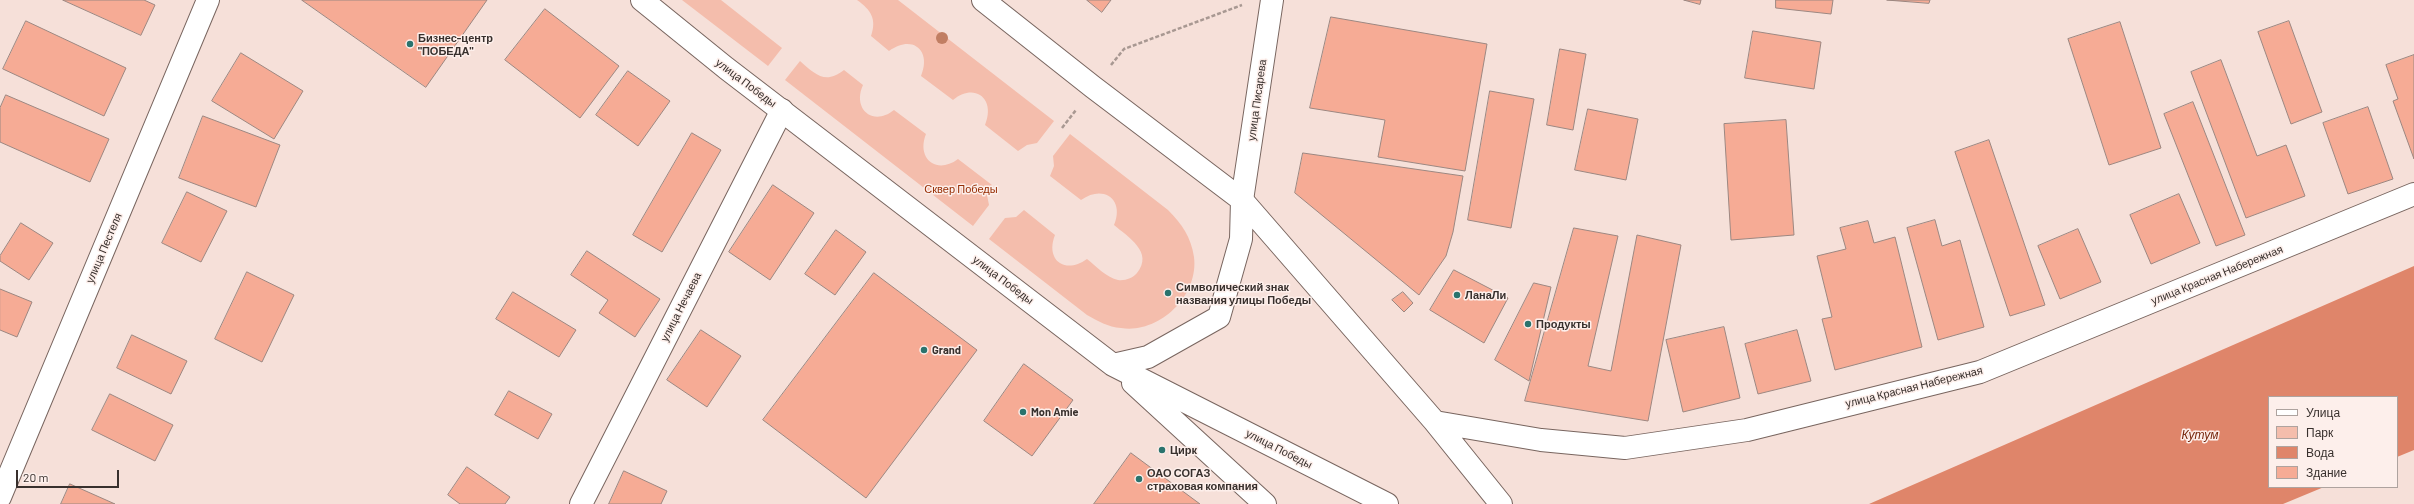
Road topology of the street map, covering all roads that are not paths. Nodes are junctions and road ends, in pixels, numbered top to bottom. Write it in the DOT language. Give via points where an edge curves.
graph roads {
  1 [pos="208,0"];
  2 [pos="983,0"];
  3 [pos="1272,0"];
  4 [pos="646,2"];
  5 [pos="782,110"];
  6 [pos="2414,194"];
  7 [pos="1242,200"];
  8 [pos="1113,365"];
  9 [pos="1435,422"];
  10 [pos="0,497"];
  11 [pos="581,504"];
  12 [pos="1265,504"];
  13 [pos="1387,504"];
  14 [pos="1501,504"];
  1 -- 10 [label="main road, улица Пестеля"];
  2 -- 7 [label="main road"];
  3 -- 7 [label="main road, улица Писарева"];
  4 -- 5 [label="main road, улица Победы"];
  5 -- 8 [label="main road, улица Победы"];
  5 -- 11 [label="main road, улица Нечаева"];
  6 -- 9 [label="main road, улица Красная Набережная" via="1980,372 1747,430 1625,448 1541,440"];
  7 -- 8 [label="main road, улица Писарева" via="1241,239 1219,317 1148,357"];
  7 -- 9 [label="main road"];
  8 -- 12 [label="main road"];
  8 -- 13 [label="main road, улица Победы"];
  9 -- 14 [label="main road"];
}
